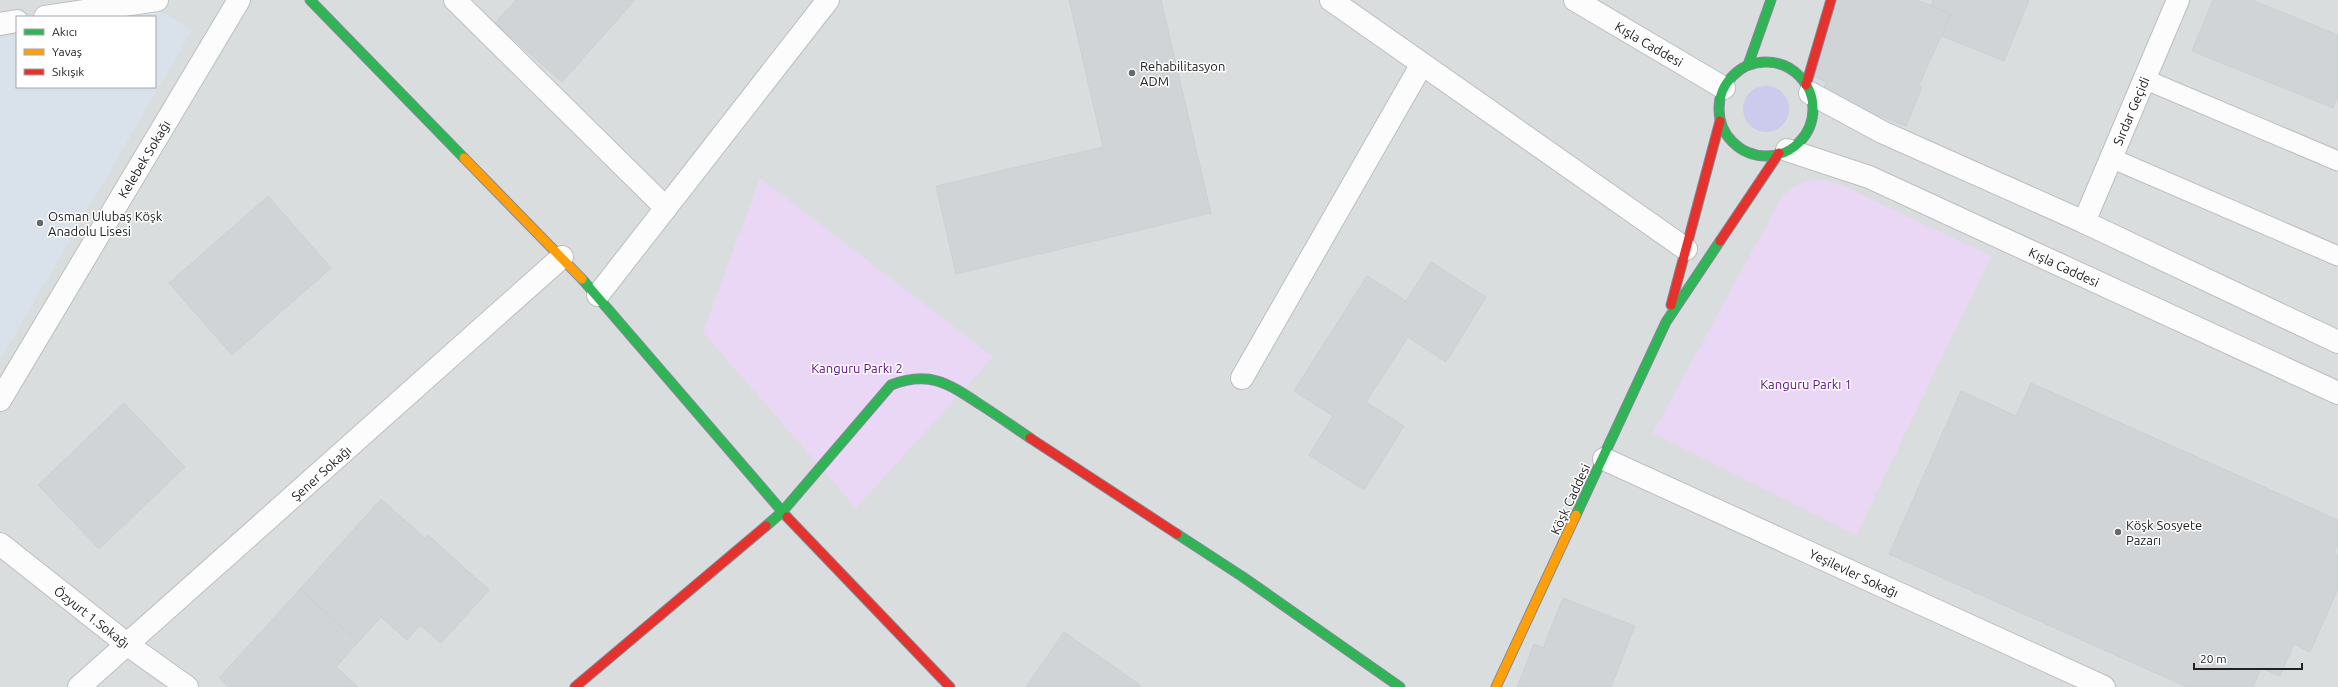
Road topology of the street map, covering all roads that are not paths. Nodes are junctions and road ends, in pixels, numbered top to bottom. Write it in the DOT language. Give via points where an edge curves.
graph roads {
  1 [pos="157,0"];
  2 [pos="239,0"];
  3 [pos="310,0"];
  4 [pos="456,0"];
  5 [pos="828,0"];
  6 [pos="1331,0"];
  7 [pos="1575,0"];
  8 [pos="1771,0"];
  9 [pos="1831,0"];
  10 [pos="2178,0"];
  11 [pos="52,16"];
  12 [pos="16,21"];
  13 [pos="0,24"];
  14 [pos="1422,64"];
  15 [pos="1748,65"];
  16 [pos="2144,79"];
  17 [pos="1724,88"];
  18 [pos="1808,89"];
  19 [pos="1720,121"];
  20 [pos="1783,152"];
  21 [pos="2110,158"];
  22 [pos="2338,160"];
  23 [pos="666,208"];
  24 [pos="2084,222"];
  25 [pos="1686,249"];
  26 [pos="2338,256"];
  27 [pos="562,257"];
  28 [pos="598,295"];
  29 [pos="1666,322"];
  30 [pos="2338,342"];
  31 [pos="1242,378"];
  32 [pos="2338,393"];
  33 [pos="0,400"];
  34 [pos="1604,459"];
  35 [pos="782,512"];
  36 [pos="0,544"];
  37 [pos="128,645"];
  38 [pos="79,687"];
  39 [pos="187,687"];
  40 [pos="575,687"];
  41 [pos="950,687"];
  42 [pos="1400,687"];
  43 [pos="1496,687"];
  44 [pos="2104,687"];
  1 -- 11 [label="street"];
  2 -- 33 [label="street, Kelebek Sokağı"];
  3 -- 27 [label="street"];
  4 -- 23 [label="street"];
  5 -- 23 [label="street"];
  6 -- 14 [label="street"];
  7 -- 17 [label="street, Kışla Caddesi"];
  8 -- 15 [label="street"];
  9 -- 18 [label="street"];
  10 -- 16 [label="street, Sırdar Geçidi"];
  12 -- 13 [label="street"];
  14 -- 25 [label="street"];
  14 -- 31 [label="street"];
  15 -- 17 [label="street" via="1733,74"];
  15 -- 18 [label="street" via="1764,62 1780,64 1795,72"];
  16 -- 21 [label="street, Sırdar Geçidi"];
  16 -- 22 [label="lane"];
  17 -- 19 [label="street" via="1719,104"];
  18 -- 20 [label="street" via="1812,109 1809,126 1800,140"];
  18 -- 24 [label="street" via="1882,132"];
  19 -- 20 [label="street" via="1732,142 1746,152 1763,156"];
  19 -- 25 [label="street"];
  20 -- 29 [label="street"];
  20 -- 32 [label="street, Kışla Caddesi" via="1869,177"];
  21 -- 24 [label="street, Sırdar Geçidi"];
  21 -- 26 [label="lane"];
  23 -- 28 [label="street"];
  24 -- 30 [label="street"];
  25 -- 29 [label="street"];
  27 -- 28 [label="street"];
  27 -- 37 [label="street, Şener Sokağı"];
  28 -- 35 [label="street"];
  29 -- 34 [label="street, Köşk Caddesi"];
  34 -- 43 [label="street, Köşk Caddesi"];
  34 -- 44 [label="street, Yeşilevler Sokağı"];
  35 -- 40 [label="street"];
  35 -- 41 [label="street"];
  35 -- 42 [label="street" via="891,385 919,376 934,378 1243,577"];
  36 -- 37 [label="street, Özyurt 1.Sokağı"];
  37 -- 38 [label="street, Şener Sokağı"];
  37 -- 39 [label="street, Özyurt 1.Sokağı"];
}
